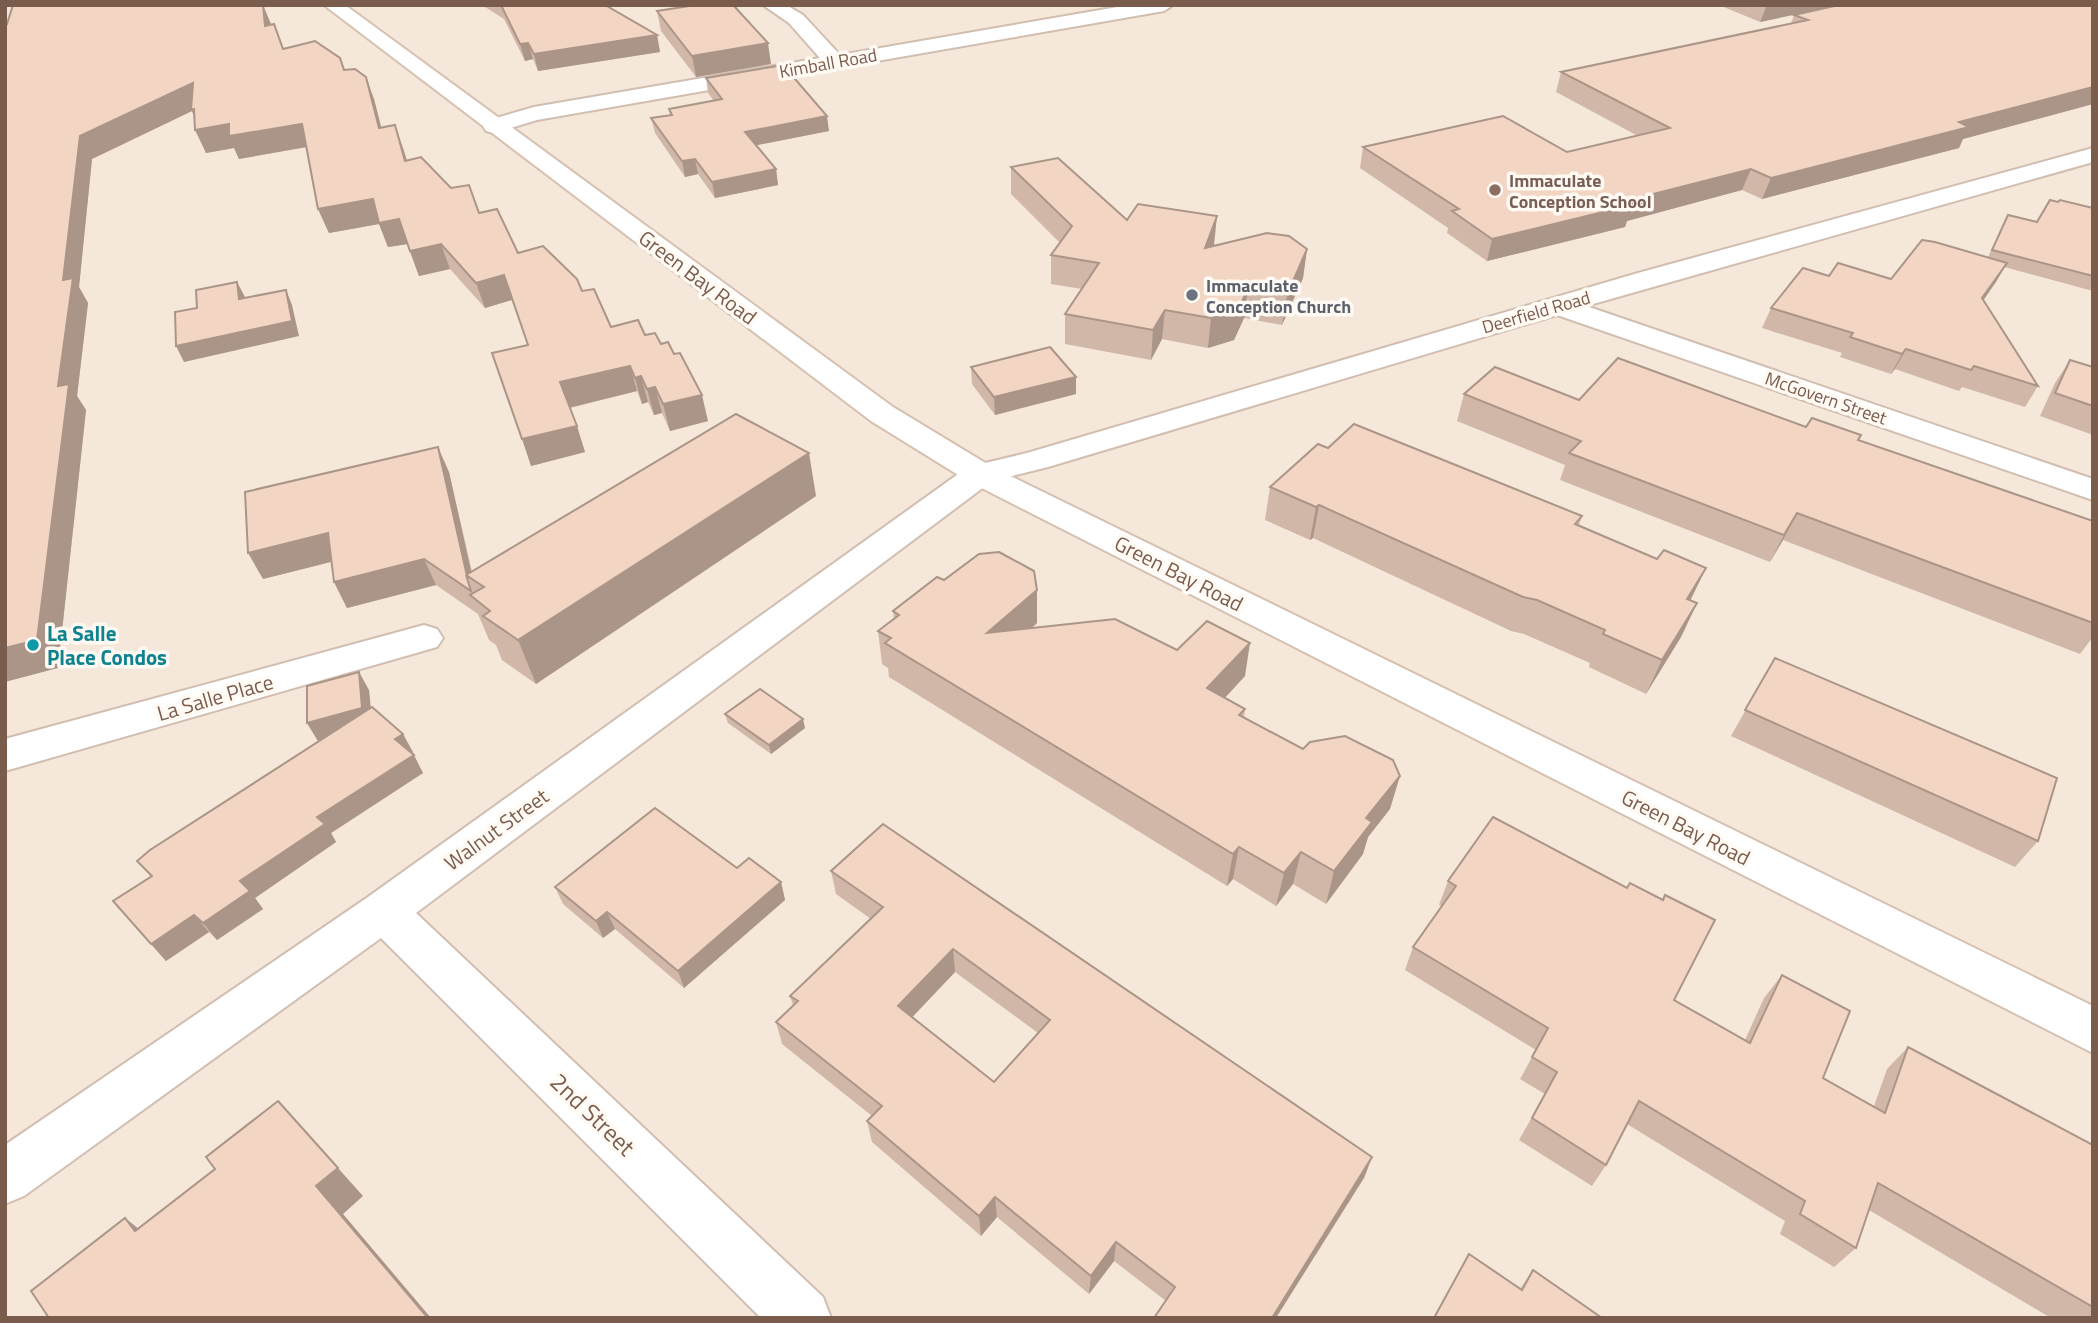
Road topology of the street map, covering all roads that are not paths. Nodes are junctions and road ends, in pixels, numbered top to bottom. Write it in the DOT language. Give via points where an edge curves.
graph roads {
  1 [pos="333,5"];
  2 [pos="772,5"];
  3 [pos="1164,5"];
  4 [pos="835,62"];
  5 [pos="494,126"];
  6 [pos="2093,155"];
  7 [pos="1558,306"];
  8 [pos="980,474"];
  9 [pos="2093,490"];
  10 [pos="425,638"];
  11 [pos="5,755"];
  12 [pos="384,911"];
  13 [pos="2093,1031"];
  14 [pos="5,1177"];
  15 [pos="802,1318"];
  1 -- 5 [label="street, Green Bay Road"];
  2 -- 4 [label="street" via="796,19"];
  3 -- 4 [label="street, Kimball Road"];
  4 -- 5 [label="street, Kimball Road" via="534,114"];
  5 -- 8 [label="street, Green Bay Road" via="882,414"];
  6 -- 7 [label="street, Deerfield Road"];
  7 -- 8 [label="street, Deerfield Road"];
  7 -- 9 [label="street, McGovern Street"];
  8 -- 12 [label="street, Walnut Street"];
  8 -- 13 [label="street, Green Bay Road"];
  10 -- 11 [label="street, La Salle Place"];
  12 -- 14 [label="street, Walnut Street"];
  12 -- 15 [label="street, 2nd Street"];
}
